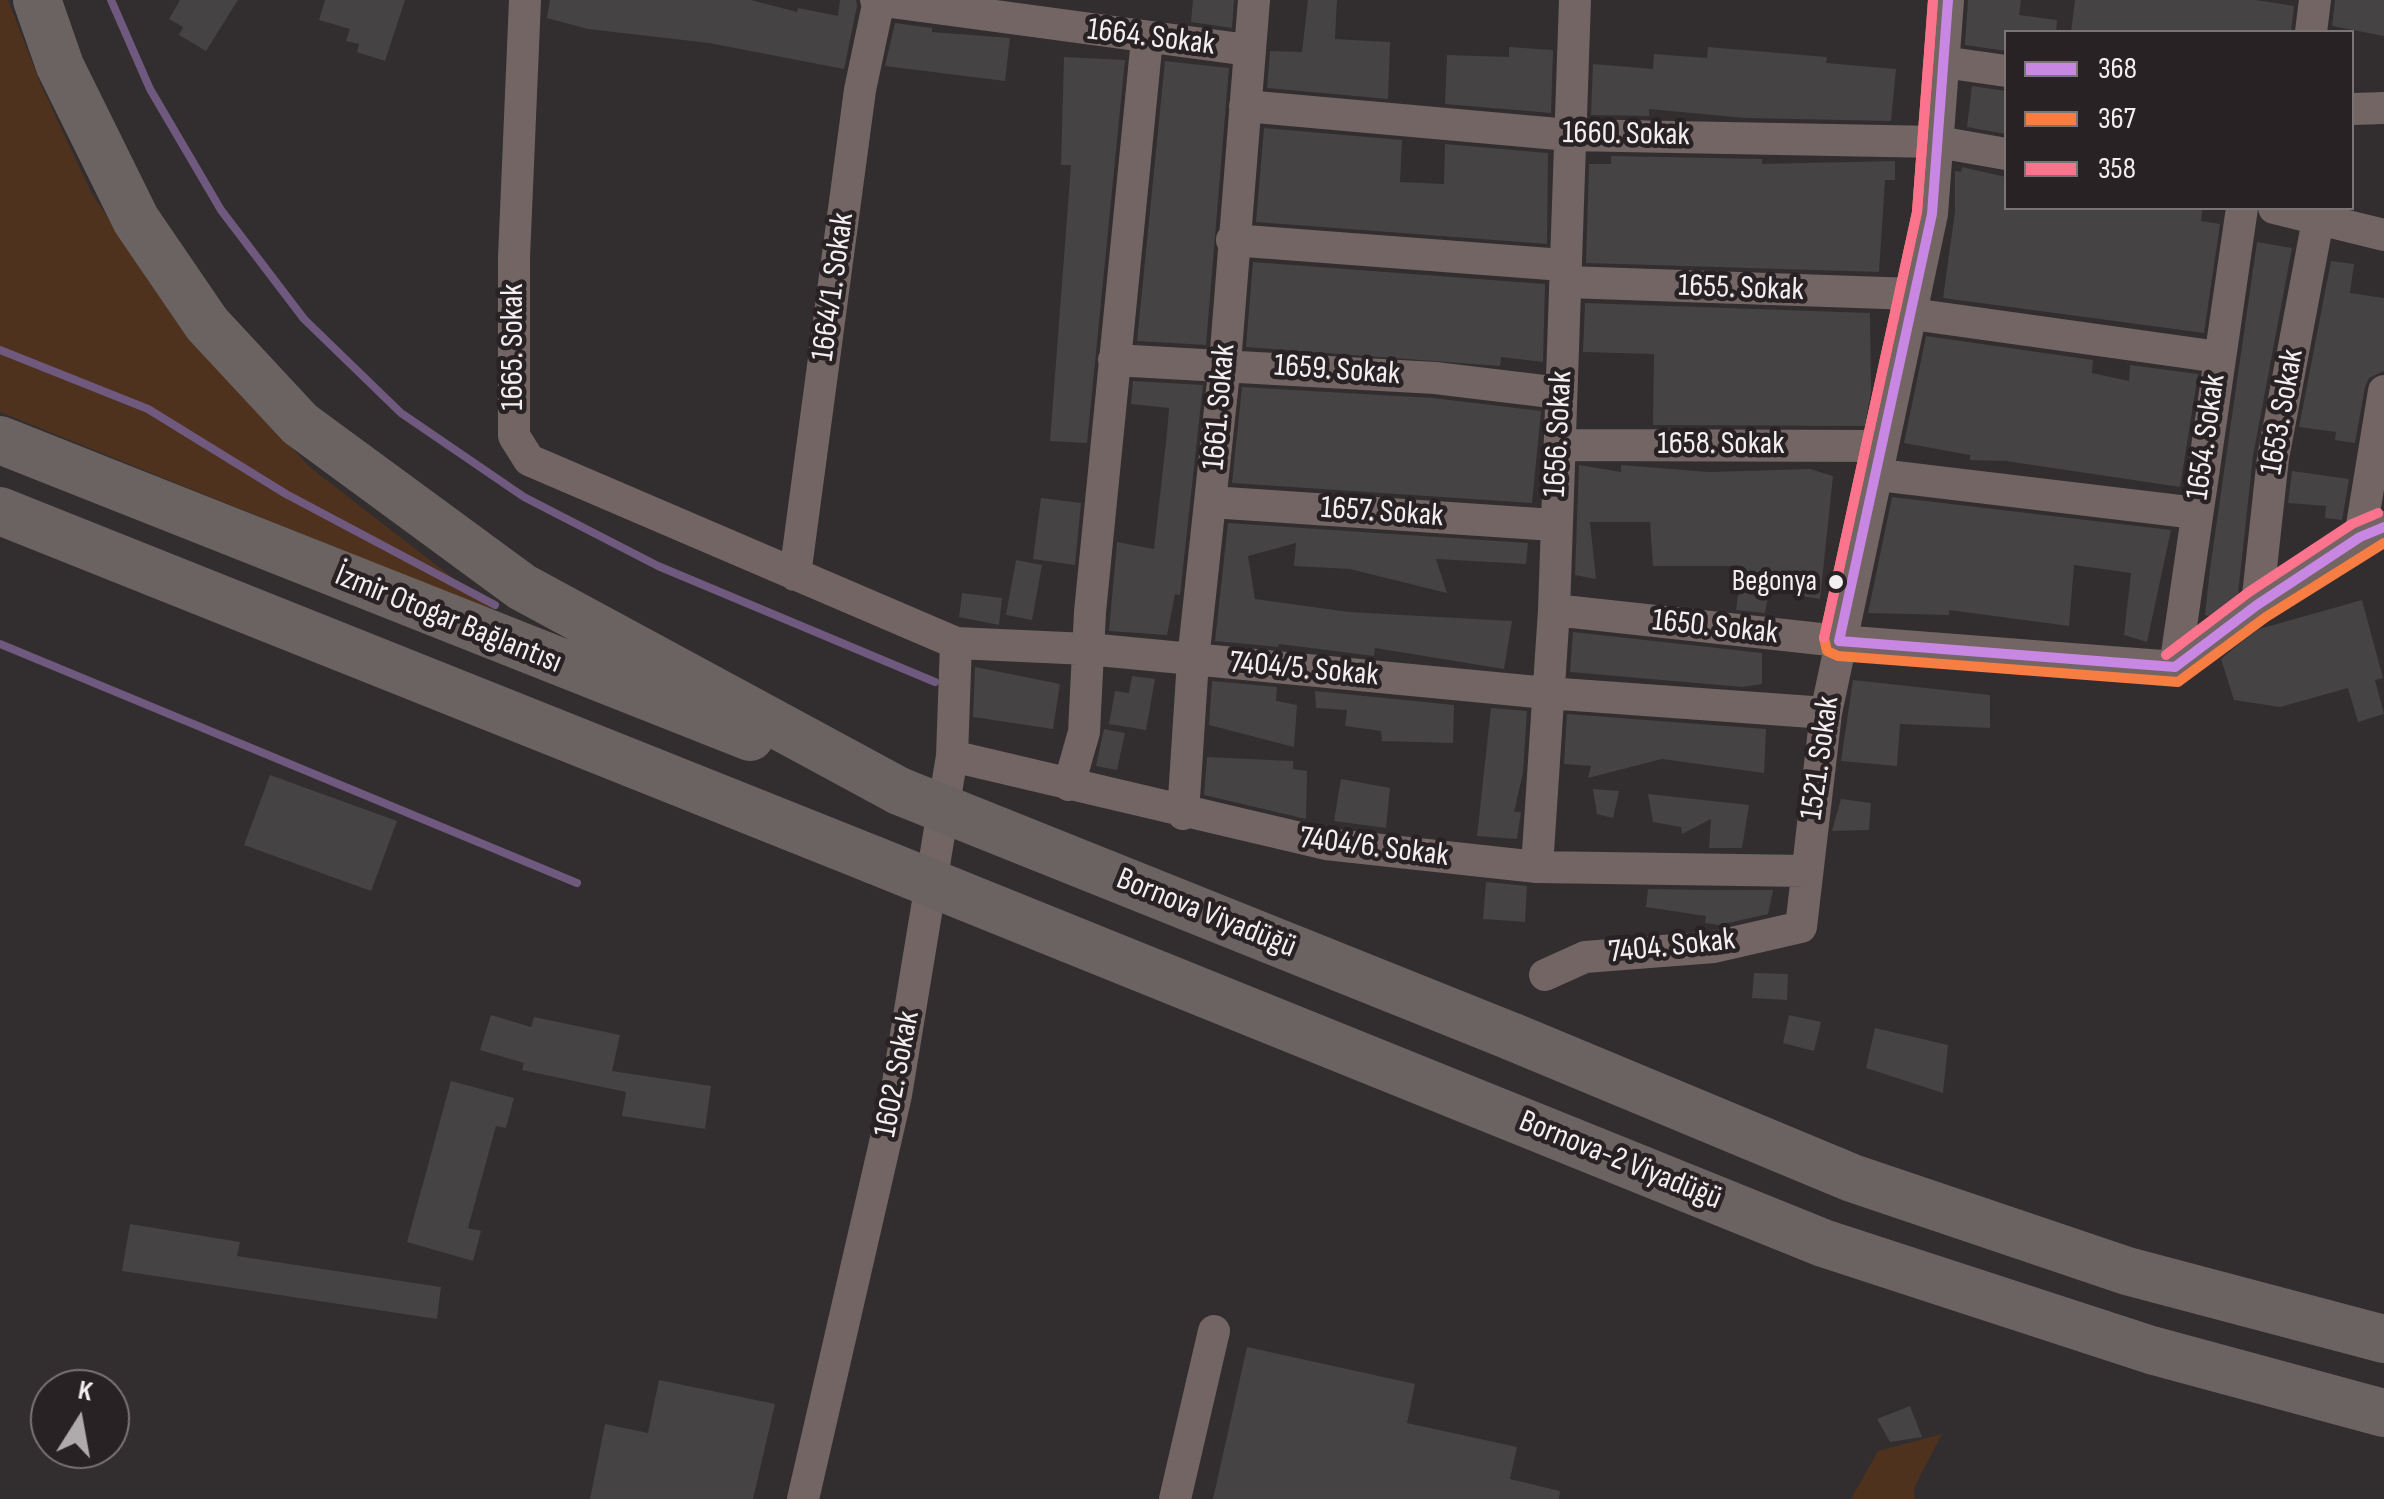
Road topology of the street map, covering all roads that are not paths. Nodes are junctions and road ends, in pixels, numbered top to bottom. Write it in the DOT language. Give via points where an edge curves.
graph roads {
  1 [pos="36,0"];
  2 [pos="525,0"];
  3 [pos="879,0"];
  4 [pos="1254,0"];
  5 [pos="1575,0"];
  6 [pos="1948,0"];
  7 [pos="2314,0"];
  8 [pos="2311,30"];
  9 [pos="1147,39"];
  10 [pos="1248,50"];
  11 [pos="1943,62"];
  12 [pos="2004,70"];
  13 [pos="1245,106"];
  14 [pos="2384,108"];
  15 [pos="2354,109"];
  16 [pos="1569,135"];
  17 [pos="1938,142"];
  18 [pos="2004,154"];
  19 [pos="2242,210"];
  20 [pos="2283,210"];
  21 [pos="2318,220"];
  22 [pos="2384,234"];
  23 [pos="1232,240"];
  24 [pos="1565,273"];
  25 [pos="1913,304"];
  26 [pos="2219,357"];
  27 [pos="1114,360"];
  28 [pos="1225,363"];
  29 [pos="2384,391"];
  30 [pos="1560,393"];
  31 [pos="0,440"];
  32 [pos="1560,444"];
  33 [pos="1880,460"];
  34 [pos="1211,502"];
  35 [pos="0,512"];
  36 [pos="2196,513"];
  37 [pos="1554,525"];
  38 [pos="2372,532"];
  39 [pos="795,575"];
  40 [pos="2257,605"];
  41 [pos="1554,610"];
  42 [pos="956,642"];
  43 [pos="1839,642"];
  44 [pos="1088,649"];
  45 [pos="1193,660"];
  46 [pos="2175,667"];
  47 [pos="1548,693"];
  48 [pos="1826,713"];
  49 [pos="952,756"];
  50 [pos="1069,785"];
  51 [pos="899,791"];
  52 [pos="1184,814"];
  53 [pos="874,860"];
  54 [pos="1536,868"];
  55 [pos="1806,871"];
  56 [pos="1801,926"];
  57 [pos="1545,974"];
  58 [pos="1214,1331"];
  59 [pos="2384,1340"];
  60 [pos="2384,1413"];
  61 [pos="803,1499"];
  62 [pos="1175,1499"];
  1 -- 51 [label="highway" via="60,66 136,220 207,324 300,424 522,586"];
  2 -- 39 [label="street, 1665. Sokak" via="514,436 529,460"];
  3 -- 9 [label="street, 1664. Sokak"];
  3 -- 39 [label="street, 1664/1. Sokak" via="860,90"];
  4 -- 10 [label="street, 1661. Sokak"];
  5 -- 16 [label="street, 1656. Sokak"];
  6 -- 11 [label="street, 1521. Sokak"];
  7 -- 8 [label="street"];
  9 -- 10 [label="street, 1664. Sokak"];
  9 -- 27 [label="street"];
  10 -- 13 [label="street, 1661. Sokak"];
  11 -- 12 [label="street"];
  11 -- 17 [label="street, 1521. Sokak"];
  13 -- 16 [label="street, 1660. Sokak"];
  13 -- 23 [label="street, 1661. Sokak"];
  14 -- 15 [label="street"];
  16 -- 17 [label="street, 1660. Sokak"];
  16 -- 24 [label="street, 1656. Sokak"];
  17 -- 18 [label="street, 1660. Sokak"];
  17 -- 25 [label="street, 1521. Sokak" via="1932,214"];
  19 -- 26 [label="street, 1654. Sokak"];
  20 -- 21 [label="street"];
  21 -- 22 [label="street"];
  21 -- 40 [label="street, 1653. Sokak" via="2274,458"];
  23 -- 24 [label="street, 1655. Sokak"];
  23 -- 28 [label="street, 1661. Sokak"];
  24 -- 25 [label="street, 1655. Sokak"];
  24 -- 30 [label="street, 1656. Sokak"];
  25 -- 26 [label="street, 1655. Sokak"];
  25 -- 33 [label="street, 1521. Sokak"];
  26 -- 36 [label="street, 1654. Sokak"];
  27 -- 28 [label="street, 1659. Sokak"];
  27 -- 44 [label="street"];
  28 -- 30 [label="street, 1659. Sokak"];
  28 -- 34 [label="street, 1661. Sokak"];
  29 -- 38 [label="street"];
  30 -- 32 [label="street, 1656. Sokak"];
  31 -- 51 [label="highway, İzmir Otogar Bağlantısı" via="660,705"];
  32 -- 33 [label="street, 1658. Sokak"];
  32 -- 37 [label="street, 1656. Sokak"];
  33 -- 36 [label="street, 1658. Sokak"];
  33 -- 43 [label="street, 1521. Sokak"];
  34 -- 37 [label="street, 1657. Sokak"];
  34 -- 45 [label="street, 1661. Sokak"];
  35 -- 53 [label="highway, İzmir Otogar Bağlantısı"];
  36 -- 46 [label="street, 1654. Sokak"];
  37 -- 41 [label="street, 1656. Sokak"];
  38 -- 40 [label="street"];
  39 -- 42 [label="street, 7404/5. Sokak"];
  40 -- 46 [label="street"];
  41 -- 43 [label="street, 1650. Sokak"];
  41 -- 47 [label="street, 1656. Sokak"];
  42 -- 44 [label="street, 7404/5. Sokak"];
  42 -- 49 [label="street, 1602. Sokak"];
  43 -- 46 [label="street, 1650. Sokak"];
  43 -- 48 [label="street, 1521. Sokak"];
  44 -- 45 [label="street, 7404/5. Sokak"];
  44 -- 50 [label="street" via="1084,732"];
  45 -- 47 [label="street, 7404/5. Sokak"];
  45 -- 52 [label="street, 1661. Sokak"];
  47 -- 48 [label="street, 7404/5. Sokak"];
  47 -- 54 [label="street, 1656. Sokak"];
  48 -- 55 [label="street, 1521. Sokak"];
  49 -- 50 [label="street, 7404/6. Sokak"];
  49 -- 61 [label="street, 1602. Sokak" via="896,1095"];
  50 -- 52 [label="street, 7404/6. Sokak"];
  51 -- 59 [label="highway, Bornova Viyadüğü, bridge" via="1852,1178 2127,1270"];
  52 -- 54 [label="street, 7404/6. Sokak" via="1303,840"];
  53 -- 60 [label="highway, Bornova-2 Viyadüğü, bridge" via="1823,1243 2150,1350"];
  54 -- 55 [label="street, 7404/6. Sokak"];
  55 -- 56 [label="street, 1521. Sokak"];
  56 -- 57 [label="street, 7404. Sokak" via="1714,947 1585,957"];
  58 -- 62 [label="street"];
}
